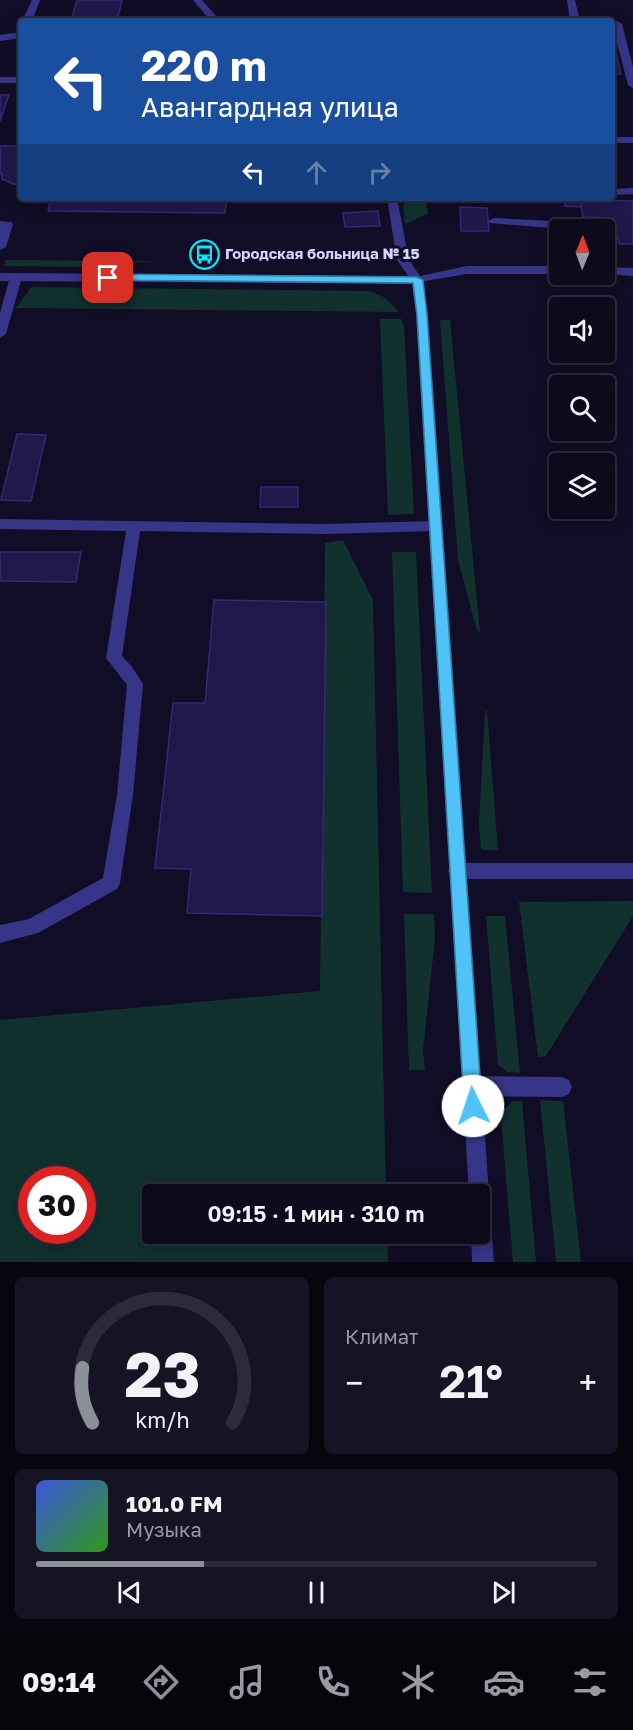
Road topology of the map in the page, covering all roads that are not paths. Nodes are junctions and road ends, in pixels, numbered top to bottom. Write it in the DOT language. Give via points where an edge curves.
graph roads {
  1 [pos="36,0"];
  2 [pos="197,0"];
  3 [pos="571,0"];
  4 [pos="28,18"];
  5 [pos="213,18"];
  6 [pos="574,18"];
  7 [pos="618,24"];
  8 [pos="18,35"];
  9 [pos="0,38"];
  10 [pos="0,80"];
  11 [pos="18,80"];
  12 [pos="633,85"];
  13 [pos="615,140"];
  14 [pos="633,141"];
  15 [pos="633,191"];
  16 [pos="615,192"];
  17 [pos="393,201"];
  18 [pos="494,221"];
  19 [pos="0,224"];
  20 [pos="549,224"];
  21 [pos="0,247"];
  22 [pos="549,270"];
  23 [pos="615,271"];
  24 [pos="633,272"];
  25 [pos="0,277"];
  26 [pos="16,277"];
  27 [pos="417,280"];
  28 [pos="0,334"];
  29 [pos="0,524"];
  30 [pos="134,526"];
  31 [pos="435,526"];
  32 [pos="458,871"];
  33 [pos="633,871"];
  34 [pos="0,934"];
  35 [pos="472,1086"];
  36 [pos="562,1087"];
  37 [pos="478,1184"];
  38 [pos="482,1244"];
  39 [pos="483,1262"];
  1 -- 4 [label="street"];
  2 -- 5 [label="street"];
  3 -- 6 [label="street"];
  7 -- 12 [label="street"];
  8 -- 9 [label="street"];
  10 -- 11 [label="street"];
  13 -- 14 [label="street"];
  15 -- 16 [label="street"];
  17 -- 27 [label="street" via="403,260"];
  18 -- 20 [label="street"];
  19 -- 21 [label="street" via="7,224"];
  22 -- 27 [label="street" via="467,270"];
  23 -- 24 [label="street"];
  25 -- 26 [label="street"];
  26 -- 27 [label="street"];
  26 -- 28 [label="street"];
  27 -- 31 [label="street"];
  29 -- 30 [label="street"];
  30 -- 31 [label="street"];
  30 -- 34 [label="street" via="114,658 135,684 125,795 111,883 32,927"];
  31 -- 32 [label="street"];
  32 -- 33 [label="street"];
  32 -- 35 [label="street"];
  35 -- 36 [label="street"];
  35 -- 37 [label="street"];
  38 -- 39 [label="street"];
}
